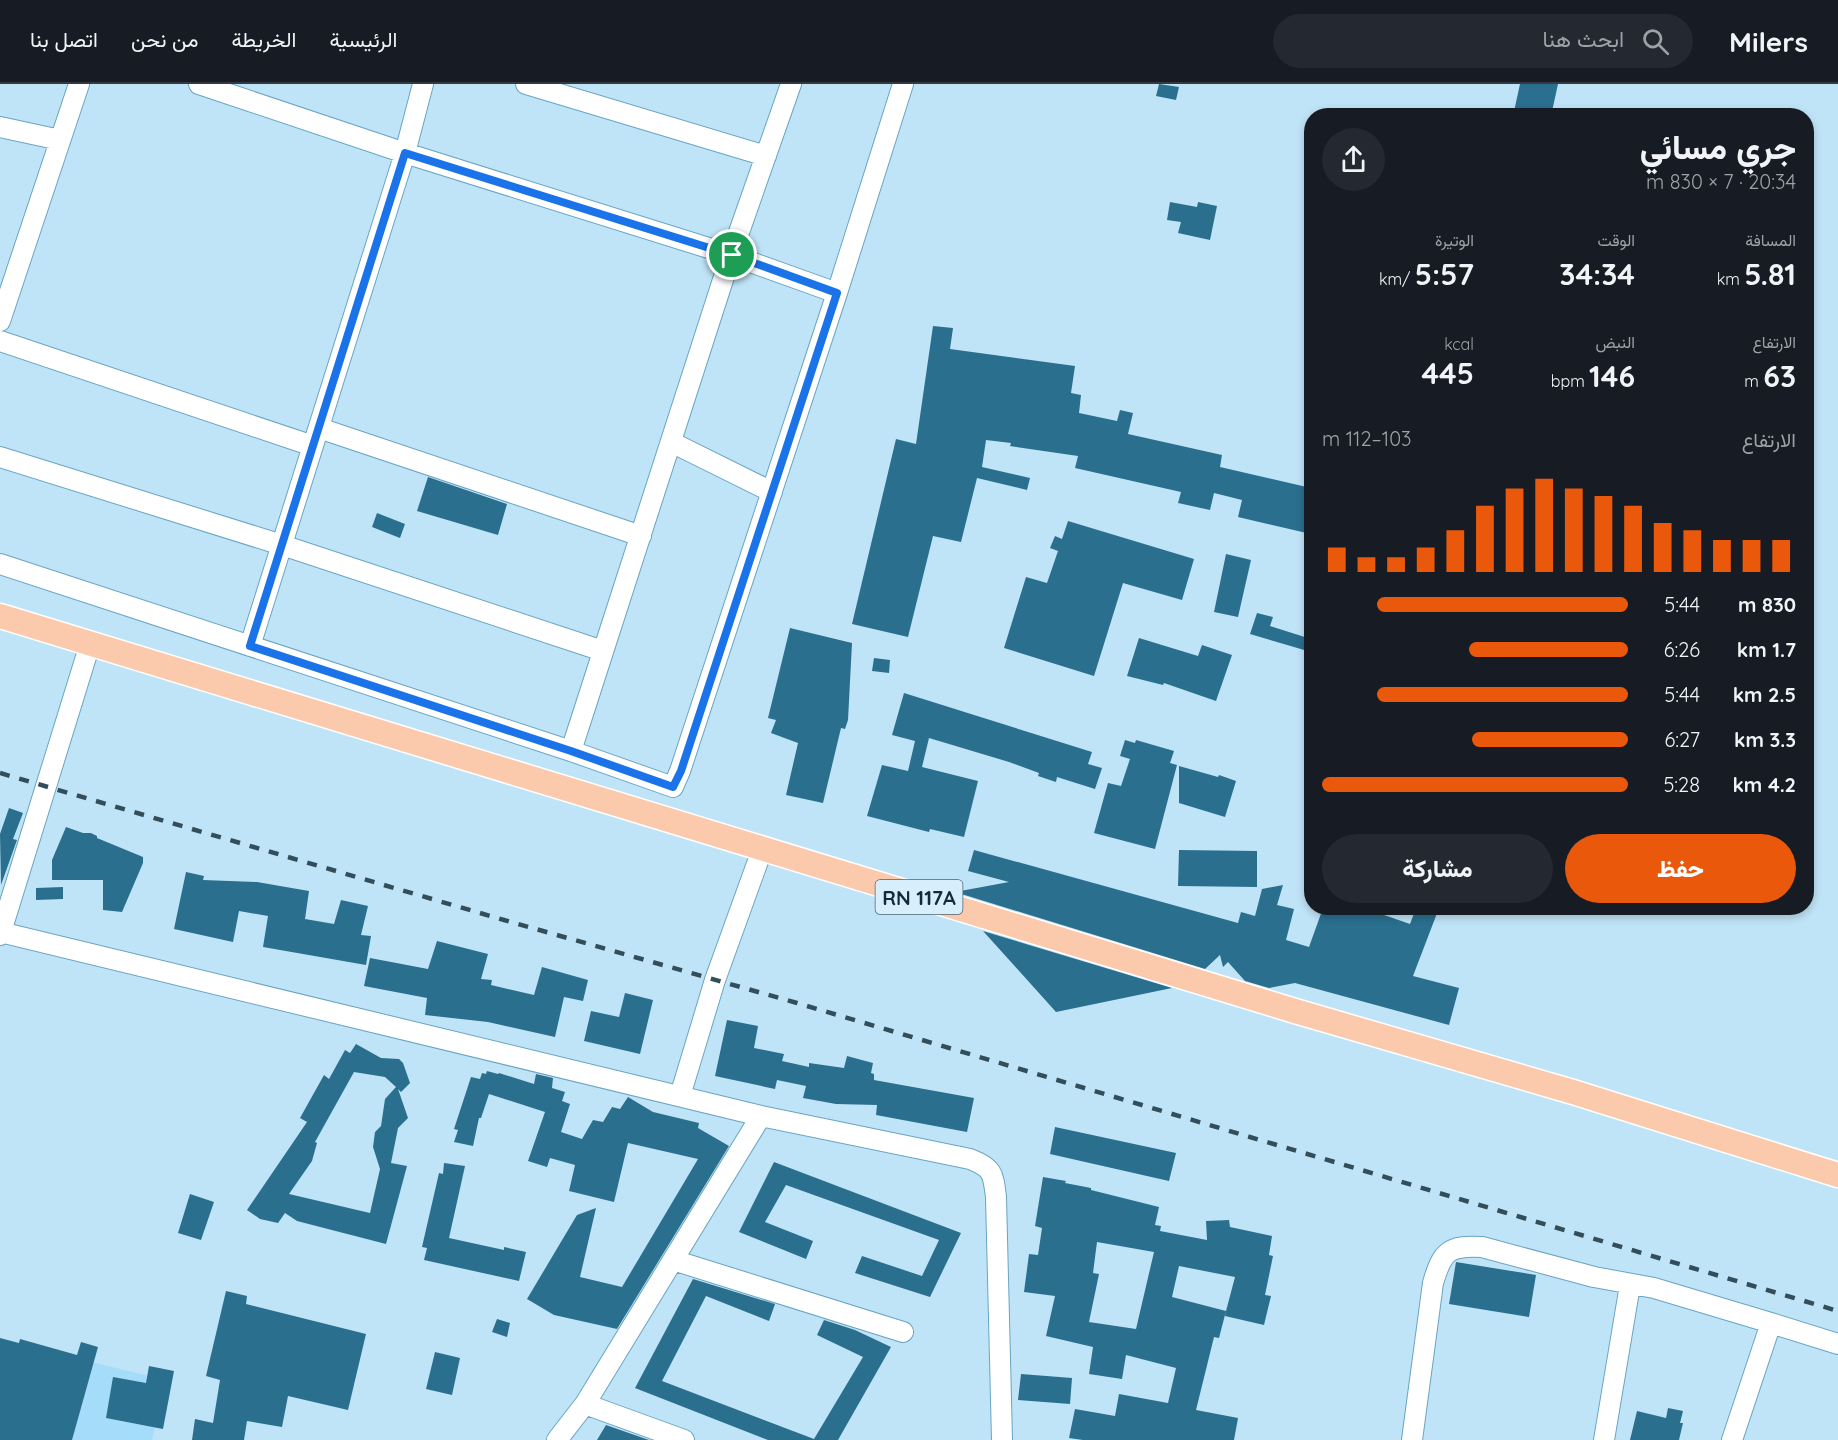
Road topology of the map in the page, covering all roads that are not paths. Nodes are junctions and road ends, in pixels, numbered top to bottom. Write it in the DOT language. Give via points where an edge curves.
graph roads {
  1 [pos="79,84"];
  2 [pos="199,84"];
  3 [pos="423,84"];
  4 [pos="526,84"];
  5 [pos="790,84"];
  6 [pos="903,84"];
  7 [pos="0,127"];
  8 [pos="60,140"];
  9 [pos="405,153"];
  10 [pos="766,156"];
  11 [pos="732,255"];
  12 [pos="837,293"];
  13 [pos="0,321"];
  14 [pos="0,341"];
  15 [pos="316,437"];
  16 [pos="671,442"];
  17 [pos="0,457"];
  18 [pos="772,492"];
  19 [pos="641,536"];
  20 [pos="282,545"];
  21 [pos="0,564"];
  22 [pos="0,616"];
  23 [pos="90,644"];
  24 [pos="250,646"];
  25 [pos="603,651"];
  26 [pos="571,751"];
  27 [pos="673,787"];
  28 [pos="664,819"];
  29 [pos="762,850"];
  30 [pos="0,933"];
  31 [pos="680,1096"];
  32 [pos="761,1116"];
  33 [pos="1838,1175"];
  34 [pos="673,1260"];
  35 [pos="1630,1285"];
  36 [pos="1771,1323"];
  37 [pos="903,1332"];
  38 [pos="1838,1344"];
  39 [pos="585,1404"];
  40 [pos="556,1440"];
  41 [pos="684,1440"];
  42 [pos="1003,1440"];
  43 [pos="1412,1440"];
  44 [pos="1604,1440"];
  45 [pos="1731,1440"];
  1 -- 8 [label="street"];
  2 -- 9 [label="street"];
  3 -- 9 [label="street"];
  4 -- 10 [label="street"];
  5 -- 10 [label="street"];
  6 -- 12 [label="street"];
  7 -- 8 [label="street"];
  8 -- 13 [label="street"];
  9 -- 11 [label="street"];
  9 -- 15 [label="street"];
  10 -- 11 [label="street"];
  11 -- 12 [label="street"];
  11 -- 16 [label="street"];
  12 -- 18 [label="street"];
  14 -- 15 [label="street"];
  15 -- 19 [label="street"];
  15 -- 20 [label="street"];
  16 -- 18 [label="street"];
  16 -- 19 [label="street"];
  17 -- 20 [label="street"];
  18 -- 27 [label="street"];
  19 -- 25 [label="street"];
  20 -- 24 [label="street"];
  20 -- 25 [label="street"];
  21 -- 24 [label="street"];
  22 -- 23 [label="main road, RN 117A"];
  23 -- 28 [label="main road, RN 117A"];
  23 -- 30 [label="street"];
  24 -- 26 [label="street"];
  25 -- 26 [label="street"];
  26 -- 27 [label="street"];
  27 -- 28 [label="street"];
  28 -- 29 [label="main road, RN 117A"];
  29 -- 31 [label="street" via="715,980"];
  29 -- 33 [label="main road, RN 117A"];
  30 -- 31 [label="street"];
  31 -- 32 [label="street"];
  32 -- 34 [label="street"];
  32 -- 42 [label="street" via="970,1159 986,1165 993,1174"];
  34 -- 37 [label="street"];
  34 -- 39 [label="street"];
  35 -- 36 [label="street" via="1654,1288"];
  35 -- 43 [label="street" via="1482,1247 1468,1246 1446,1254 1439,1262 1433,1283"];
  35 -- 44 [label="street"];
  36 -- 38 [label="street"];
  36 -- 45 [label="street"];
  39 -- 40 [label="street"];
  39 -- 41 [label="street"];
}
